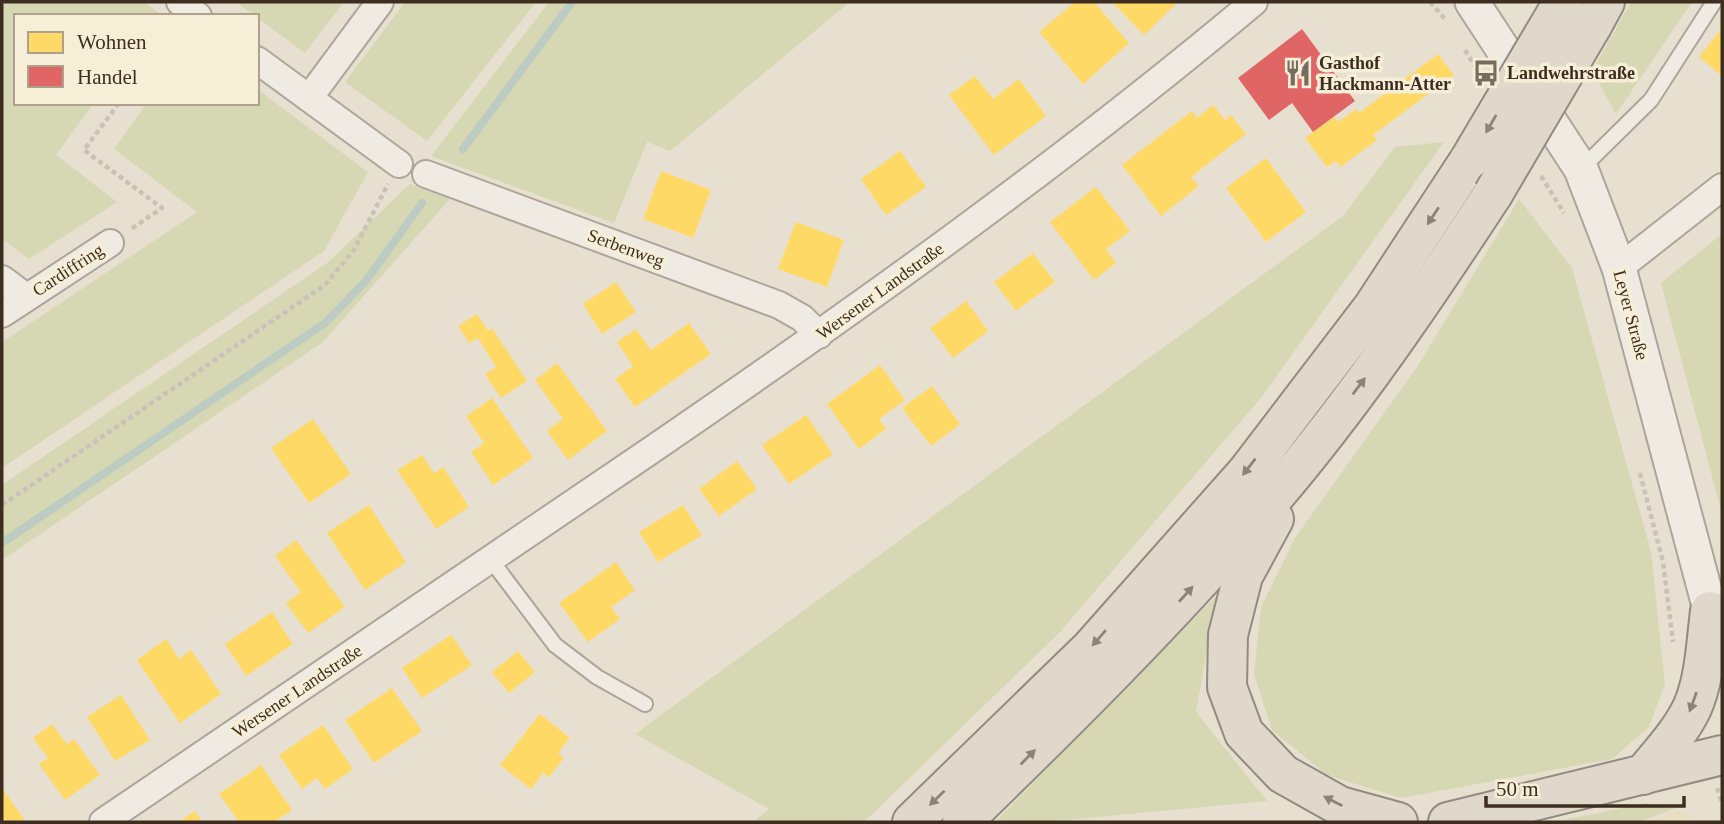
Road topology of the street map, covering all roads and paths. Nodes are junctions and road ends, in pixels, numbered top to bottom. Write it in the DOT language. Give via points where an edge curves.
graph roads {
  1 [pos="180,2"];
  2 [pos="380,2"];
  3 [pos="1254,2"];
  4 [pos="1430,2"];
  5 [pos="1563,2"];
  6 [pos="1714,2"];
  7 [pos="1459,11"];
  8 [pos="1599,13"];
  9 [pos="195,14"];
  10 [pos="1461,43"];
  11 [pos="259,62"];
  12 [pos="1489,90"];
  13 [pos="309,99"];
  14 [pos="118,105"];
  15 [pos="399,163"];
  16 [pos="1581,169"];
  17 [pos="1539,172"];
  18 [pos="426,174"];
  19 [pos="1722,187"];
  20 [pos="1567,219"];
  21 [pos="110,243"];
  22 [pos="1619,268"];
  23 [pos="2,279"];
  24 [pos="26,298"];
  25 [pos="2,314"];
  26 [pos="818,335"];
  27 [pos="1318,441"];
  28 [pos="1639,470"];
  29 [pos="2,505"];
  30 [pos="491,560"];
  31 [pos="1712,590"];
  32 [pos="1674,651"];
  33 [pos="1722,657"];
  34 [pos="645,704"];
  35 [pos="1722,755"];
  36 [pos="1643,775"];
  37 [pos="103,822"];
  38 [pos="912,822"];
  39 [pos="962,822"];
  40 [pos="1398,822"];
  41 [pos="1448,822"];
  1 -- 9 [label="street"];
  2 -- 13 [label="street"];
  3 -- 26 [label="street, Wersener Landstraße" via="1000,205"];
  4 -- 7 [label="path"];
  5 -- 38 [label="highway, one-way, bridge" via="1470,159 1373,307 1247,472 1091,648"];
  6 -- 16 [label="lane" via="1651,100"];
  7 -- 16 [label="street, Leyer Straße"];
  27 -- 8 [label="highway, one-way, bridge" via="1419,306 1493,194"];
  10 -- 12 [label="path"];
  11 -- 13 [label="street"];
  13 -- 15 [label="street"];
  14 -- 21 [label="path" via="84,150 162,208"];
  15 -- 29 [label="path" via="354,250 325,285"];
  16 -- 22 [label="street, Leyer Straße"];
  17 -- 20 [label="path"];
  18 -- 26 [label="street, Serbenweg" via="779,305 802,318"];
  19 -- 22 [label="street"];
  21 -- 24 [label="street, Cardiffring"];
  22 -- 31 [label="street, Leyer Straße"];
  23 -- 24 [label="street, Cardiffring"];
  24 -- 25 [label="street, Cardiffring"];
  26 -- 30 [label="street, Wersener Landstraße"];
  39 -- 27 [label="highway, one-way" via="1118,669 1267,505"];
  40 -- 27 [label="highway, one-way" via="1340,806 1283,774 1244,733 1227,687 1228,635 1244,576"];
  28 -- 32 [label="path" via="1663,562"];
  30 -- 34 [label="lane" via="555,645 597,677"];
  30 -- 37 [label="street, Wersener Landstraße"];
  31 -- 33 [label="street, Leyer Straße"];
  31 -- 36 [label="highway, one-way" via="1702,673 1692,708"];
  35 -- 36 [label="highway"];
  36 -- 41 [label="highway"];
}
